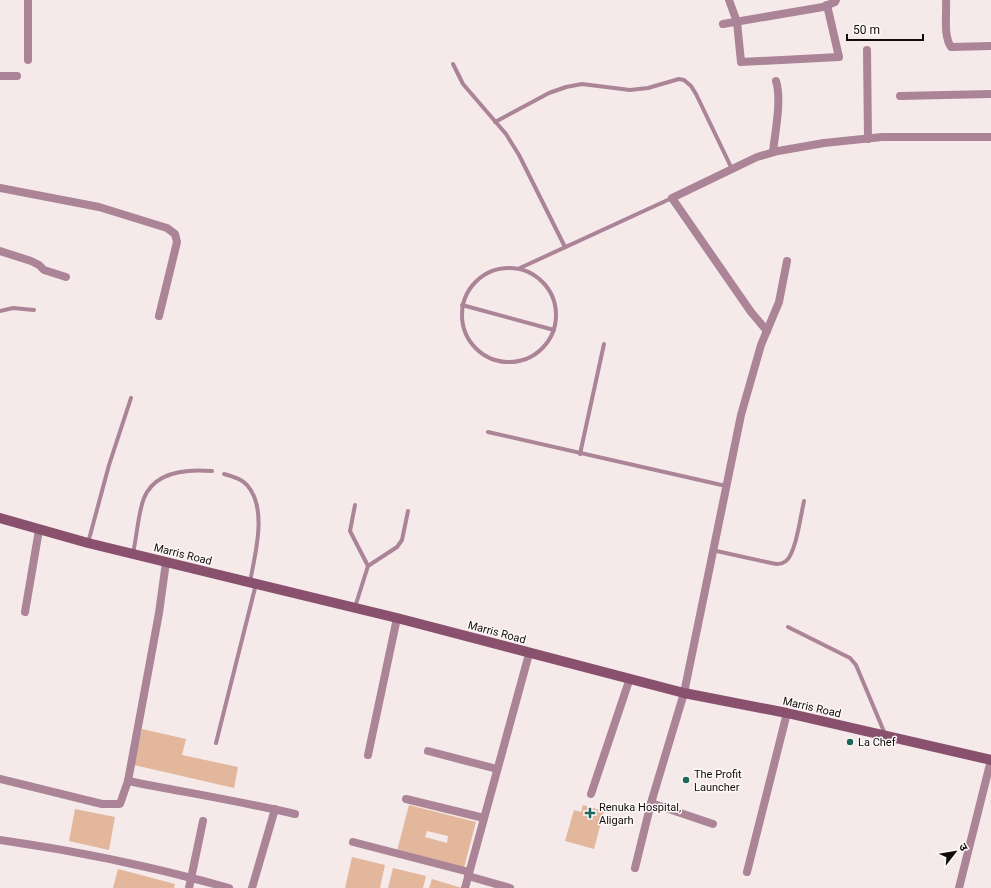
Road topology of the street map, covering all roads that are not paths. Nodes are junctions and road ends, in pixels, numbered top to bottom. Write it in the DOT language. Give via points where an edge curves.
graph roads {
  1 [pos="28,0"];
  2 [pos="729,0"];
  3 [pos="836,0"];
  4 [pos="946,0"];
  5 [pos="827,5"];
  6 [pos="737,22"];
  7 [pos="723,24"];
  8 [pos="991,46"];
  9 [pos="867,50"];
  10 [pos="28,60"];
  11 [pos="453,64"];
  12 [pos="0,76"];
  13 [pos="17,76"];
  14 [pos="776,81"];
  15 [pos="991,94"];
  16 [pos="900,96"];
  17 [pos="495,122"];
  18 [pos="991,137"];
  19 [pos="868,139"];
  20 [pos="773,152"];
  21 [pos="732,169"];
  22 [pos="0,188"];
  23 [pos="672,198"];
  24 [pos="565,247"];
  25 [pos="0,251"];
  26 [pos="787,261"];
  27 [pos="520,268"];
  28 [pos="66,277"];
  29 [pos="462,305"];
  30 [pos="34,310"];
  31 [pos="0,311"];
  32 [pos="159,316"];
  33 [pos="554,330"];
  34 [pos="767,331"];
  35 [pos="604,344"];
  36 [pos="131,398"];
  37 [pos="488,432"];
  38 [pos="580,454"];
  39 [pos="212,471"];
  40 [pos="224,474"];
  41 [pos="726,486"];
  42 [pos="804,501"];
  43 [pos="355,505"];
  44 [pos="408,512"];
  45 [pos="0,518"];
  46 [pos="39,530"];
  47 [pos="88,543"];
  48 [pos="712,550"];
  49 [pos="133,553"];
  50 [pos="166,562"];
  51 [pos="368,566"];
  52 [pos="253,583"];
  53 [pos="355,607"];
  54 [pos="25,612"];
  55 [pos="397,618"];
  56 [pos="788,627"];
  57 [pos="529,654"];
  58 [pos="630,678"];
  59 [pos="684,693"];
  60 [pos="787,713"];
  61 [pos="886,736"];
  62 [pos="216,742"];
  63 [pos="428,751"];
  64 [pos="368,754"];
  65 [pos="991,760"];
  66 [pos="497,769"];
  67 [pos="0,779"];
  68 [pos="128,780"];
  69 [pos="591,794"];
  70 [pos="406,799"];
  71 [pos="652,803"];
  72 [pos="275,809"];
  73 [pos="295,814"];
  74 [pos="484,818"];
  75 [pos="203,821"];
  76 [pos="713,824"];
  77 [pos="0,840"];
  78 [pos="353,842"];
  79 [pos="635,868"];
  80 [pos="747,872"];
  81 [pos="468,874"];
  82 [pos="192,878"];
  83 [pos="189,888"];
  84 [pos="229,888"];
  85 [pos="252,888"];
  86 [pos="464,888"];
  87 [pos="510,888"];
  88 [pos="959,888"];
  1 -- 10 [label="street"];
  2 -- 6 [label="street"];
  3 -- 5 [label="street"];
  4 -- 8 [label="street" via="947,36 951,47"];
  5 -- 6 [label="street"];
  5 -- 6 [label="street" via="839,57 741,62"];
  6 -- 7 [label="street"];
  9 -- 19 [label="street"];
  11 -- 17 [label="lane" via="463,84"];
  12 -- 13 [label="street"];
  14 -- 20 [label="street" via="777,109"];
  15 -- 16 [label="street"];
  17 -- 21 [label="lane" via="548,93 566,87 582,84 630,90 648,88 678,79 684,80 696,94"];
  17 -- 24 [label="lane" via="519,156"];
  18 -- 19 [label="street"];
  19 -- 20 [label="street" via="824,143"];
  20 -- 21 [label="street"];
  21 -- 23 [label="street"];
  22 -- 32 [label="street" via="99,207 167,228 175,234 177,242"];
  23 -- 24 [label="lane"];
  23 -- 34 [label="street" via="750,312"];
  24 -- 27 [label="lane"];
  25 -- 28 [label="street" via="31,261 44,270"];
  26 -- 34 [label="street" via="779,302"];
  27 -- 29 [label="lane" via="501,268 483,275 470,288"];
  27 -- 33 [label="lane" via="537,276 550,290 558,319"];
  29 -- 33 [label="lane"];
  29 -- 33 [label="lane" via="462,324 469,341 482,355 499,362 518,363 535,356 548,343"];
  30 -- 31 [label="lane" via="13,308"];
  34 -- 41 [label="street" via="741,415"];
  35 -- 38 [label="lane"];
  36 -- 47 [label="lane" via="109,465"];
  37 -- 38 [label="lane"];
  38 -- 41 [label="lane"];
  39 -- 49 [label="lane" via="192,470 177,473 155,483 144,498"];
  40 -- 52 [label="lane" via="246,485 257,512"];
  41 -- 48 [label="street"];
  42 -- 48 [label="lane" via="794,545 786,561 780,564 771,563"];
  43 -- 51 [label="lane" via="350,531"];
  44 -- 51 [label="lane" via="402,540 397,547"];
  45 -- 46 [label="street, Marris Road"];
  46 -- 47 [label="street, Marris Road"];
  46 -- 54 [label="street"];
  47 -- 49 [label="street, Marris Road"];
  48 -- 59 [label="street"];
  49 -- 50 [label="street, Marris Road"];
  50 -- 52 [label="street, Marris Road"];
  50 -- 68 [label="street"];
  51 -- 53 [label="lane"];
  52 -- 53 [label="street, Marris Road"];
  52 -- 62 [label="lane"];
  53 -- 55 [label="street, Marris Road"];
  55 -- 57 [label="street, Marris Road"];
  55 -- 64 [label="street"];
  56 -- 61 [label="lane" via="850,658 856,665"];
  57 -- 58 [label="street, Marris Road"];
  57 -- 66 [label="street"];
  58 -- 59 [label="street, Marris Road"];
  58 -- 69 [label="street"];
  59 -- 60 [label="street, Marris Road"];
  59 -- 71 [label="street"];
  60 -- 61 [label="street, Marris Road"];
  60 -- 80 [label="street"];
  61 -- 65 [label="street, Marris Road"];
  63 -- 66 [label="street"];
  65 -- 88 [label="street"];
  66 -- 74 [label="street"];
  67 -- 68 [label="street" via="108,804 120,804"];
  68 -- 72 [label="street"];
  70 -- 74 [label="street"];
  71 -- 76 [label="street"];
  71 -- 79 [label="street"];
  72 -- 73 [label="street"];
  72 -- 85 [label="street"];
  74 -- 81 [label="street"];
  75 -- 82 [label="street"];
  77 -- 82 [label="street" via="59,848"];
  78 -- 81 [label="street"];
  81 -- 86 [label="street"];
  81 -- 87 [label="street"];
  82 -- 83 [label="street"];
  82 -- 84 [label="street"];
}
